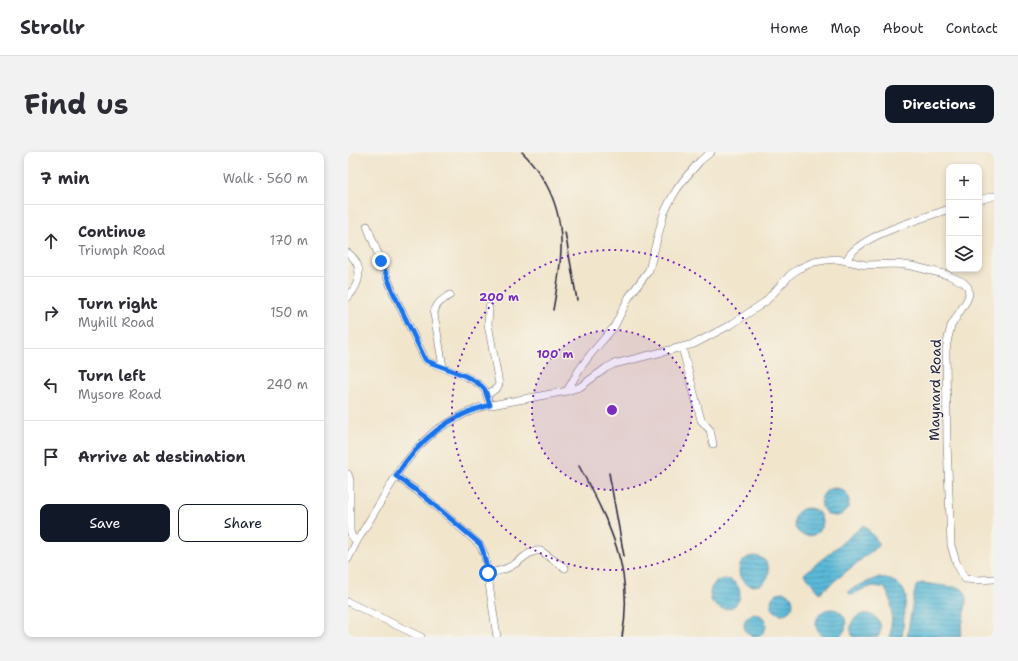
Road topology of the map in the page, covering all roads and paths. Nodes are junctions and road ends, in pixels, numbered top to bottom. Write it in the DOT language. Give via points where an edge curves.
graph roads {
  1 [pos="711,152"];
  2 [pos="994,196"];
  3 [pos="982,199"];
  4 [pos="946,210"];
  5 [pos="367,226"];
  6 [pos="348,253"];
  7 [pos="846,261"];
  8 [pos="450,295"];
  9 [pos="348,297"];
  10 [pos="489,307"];
  11 [pos="682,347"];
  12 [pos="443,367"];
  13 [pos="567,391"];
  14 [pos="487,395"];
  15 [pos="490,405"];
  16 [pos="713,444"];
  17 [pos="348,474"];
  18 [pos="396,476"];
  19 [pos="349,519"];
  20 [pos="356,541"];
  21 [pos="348,559"];
  22 [pos="565,568"];
  23 [pos="488,573"];
  24 [pos="994,579"];
  25 [pos="348,602"];
  26 [pos="421,637"];
  27 [pos="497,637"];
  1 -- 13 [label="street" via="700,160 670,199 648,270 628,297 614,327 590,355"];
  2 -- 3 [label="street"];
  4 -- 7 [label="street" via="883,232 854,250"];
  5 -- 12 [label="street" via="393,292 423,356 427,361"];
  6 -- 9 [label="street" via="356,260 359,270 355,286"];
  7 -- 11 [label="street, Maynard Road" via="826,260 800,268 765,302 701,341"];
  7 -- 24 [label="street, Maynard Road" via="866,265 912,266 948,275 968,287 967,300 949,330 946,350 951,546 965,579"];
  8 -- 12 [label="street" via="434,310"];
  10 -- 14 [label="street" via="488,324 499,384"];
  11 -- 13 [label="street, Maynard Road" via="614,364 580,387"];
  11 -- 16 [label="street" via="701,420 710,430"];
  12 -- 14 [label="street" via="477,383"];
  13 -- 15 [label="street, Maynard Road"];
  14 -- 15 [label="street"];
  15 -- 18 [label="street, Maynard Road" via="464,414 436,430 409,457"];
  17 -- 19 [label="street"];
  18 -- 20 [label="street, Maynard Road"];
  18 -- 23 [label="street" via="424,496 480,544"];
  19 -- 20 [label="street" via="351,534"];
  20 -- 21 [label="street, Maynard Road"];
  22 -- 23 [label="street" via="538,551 532,552 507,568"];
  23 -- 27 [label="street"];
  25 -- 26 [label="street"];
}
